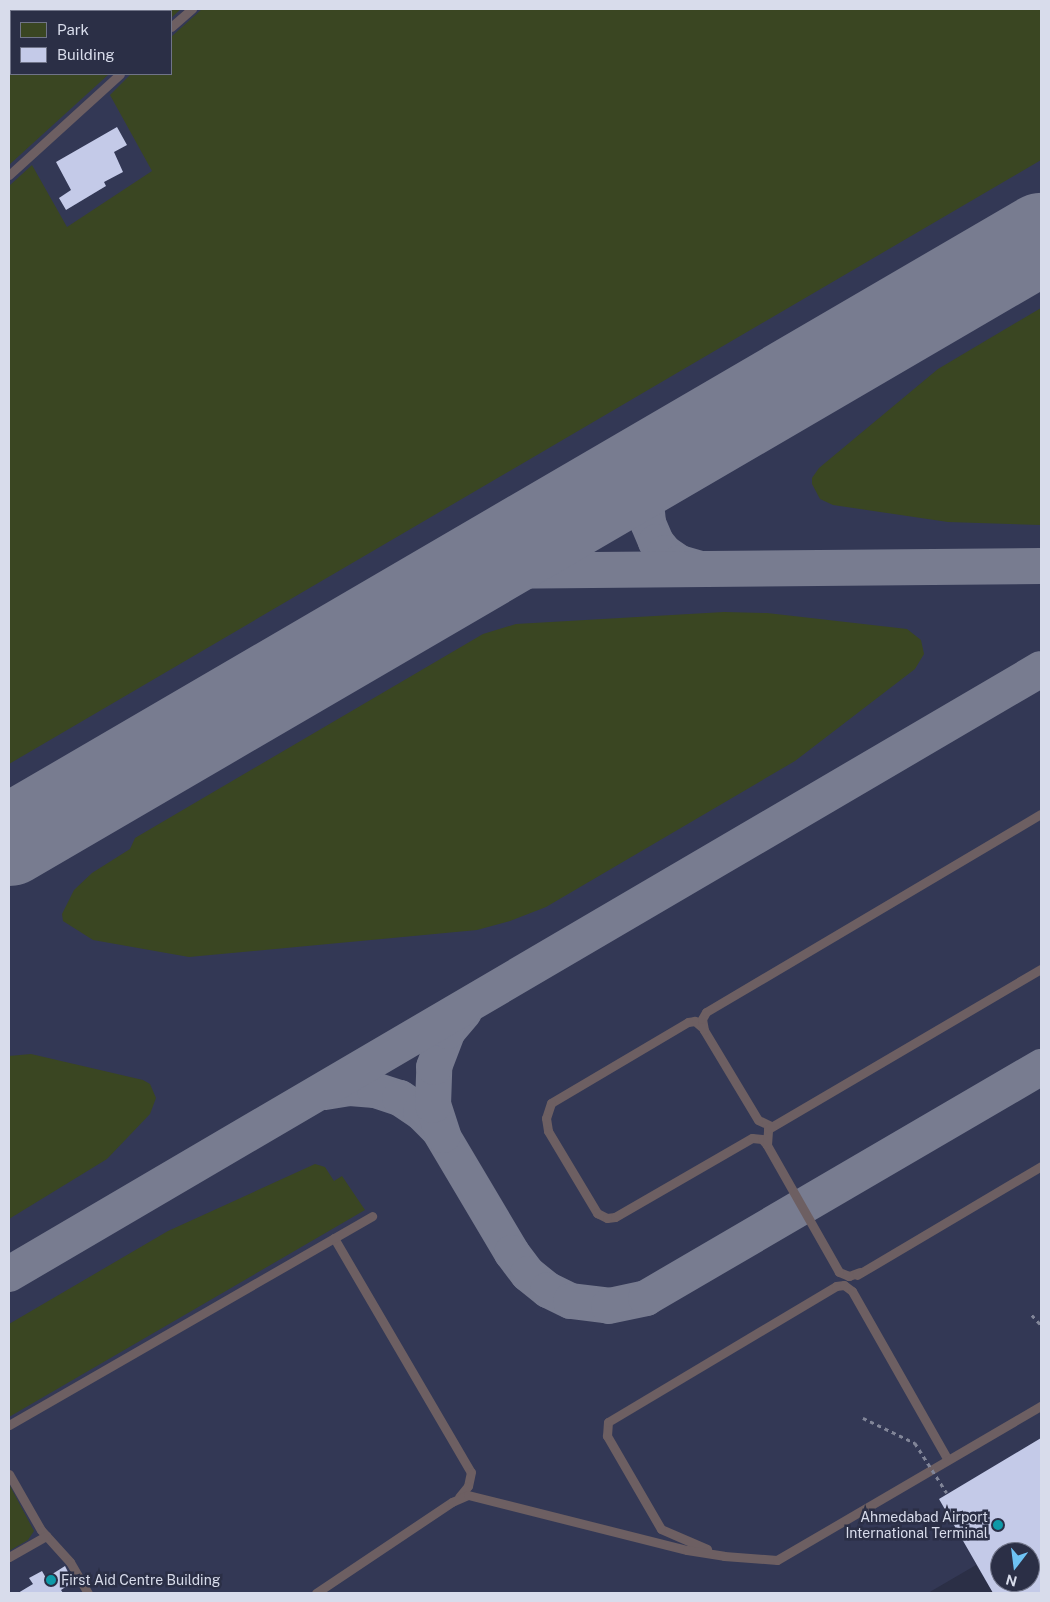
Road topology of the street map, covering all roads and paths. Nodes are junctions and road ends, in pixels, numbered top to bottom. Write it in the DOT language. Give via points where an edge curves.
graph roads {
  1 [pos="192,9"];
  2 [pos="172,26"];
  3 [pos="119,75"];
  4 [pos="9,175"];
  5 [pos="1041,814"];
  6 [pos="1041,969"];
  7 [pos="704,1030"];
  8 [pos="758,1120"];
  9 [pos="771,1126"];
  10 [pos="750,1139"];
  11 [pos="767,1145"];
  12 [pos="1041,1166"];
  13 [pos="372,1216"];
  14 [pos="334,1238"];
  15 [pos="839,1272"];
  16 [pos="860,1272"];
  17 [pos="832,1288"];
  18 [pos="852,1291"];
  19 [pos="1032,1315"];
  20 [pos="1041,1325"];
  21 [pos="1041,1406"];
  22 [pos="864,1418"];
  23 [pos="9,1425"];
  24 [pos="948,1460"];
  25 [pos="9,1474"];
  26 [pos="947,1493"];
  27 [pos="454,1500"];
  28 [pos="46,1536"];
  29 [pos="724,1556"];
  30 [pos="9,1557"];
  31 [pos="88,1593"];
  32 [pos="316,1593"];
  1 -- 2 [label="lane"];
  3 -- 4 [label="lane"];
  5 -- 7 [label="lane" via="706,1012 702,1019"];
  6 -- 9 [label="lane"];
  7 -- 8 [label="lane"];
  7 -- 10 [label="lane" via="698,1023 688,1022 551,1103 546,1118 548,1131 597,1213 607,1218 615,1217"];
  8 -- 9 [label="lane"];
  8 -- 10 [label="lane" via="757,1131"];
  9 -- 11 [label="lane" via="766,1136"];
  10 -- 11 [label="lane" via="762,1139"];
  11 -- 15 [label="lane"];
  12 -- 16 [label="lane"];
  13 -- 14 [label="lane"];
  14 -- 23 [label="lane"];
  14 -- 27 [label="lane" via="471,1472 465,1491"];
  15 -- 16 [label="lane" via="849,1276"];
  15 -- 17 [label="lane" via="839,1280"];
  16 -- 18 [label="lane" via="853,1280"];
  17 -- 18 [label="lane" via="841,1285"];
  17 -- 29 [label="lane" via="656,1391 607,1424 607,1436 661,1529"];
  18 -- 24 [label="lane"];
  19 -- 20 [label="path"];
  21 -- 24 [label="lane"];
  22 -- 26 [label="path, bridge" via="915,1443"];
  24 -- 29 [label="lane" via="777,1560"];
  25 -- 28 [label="lane"];
  27 -- 29 [label="lane" via="478,1495 678,1548"];
  27 -- 32 [label="lane"];
  28 -- 30 [label="lane"];
  28 -- 31 [label="lane" via="70,1562"];
}
